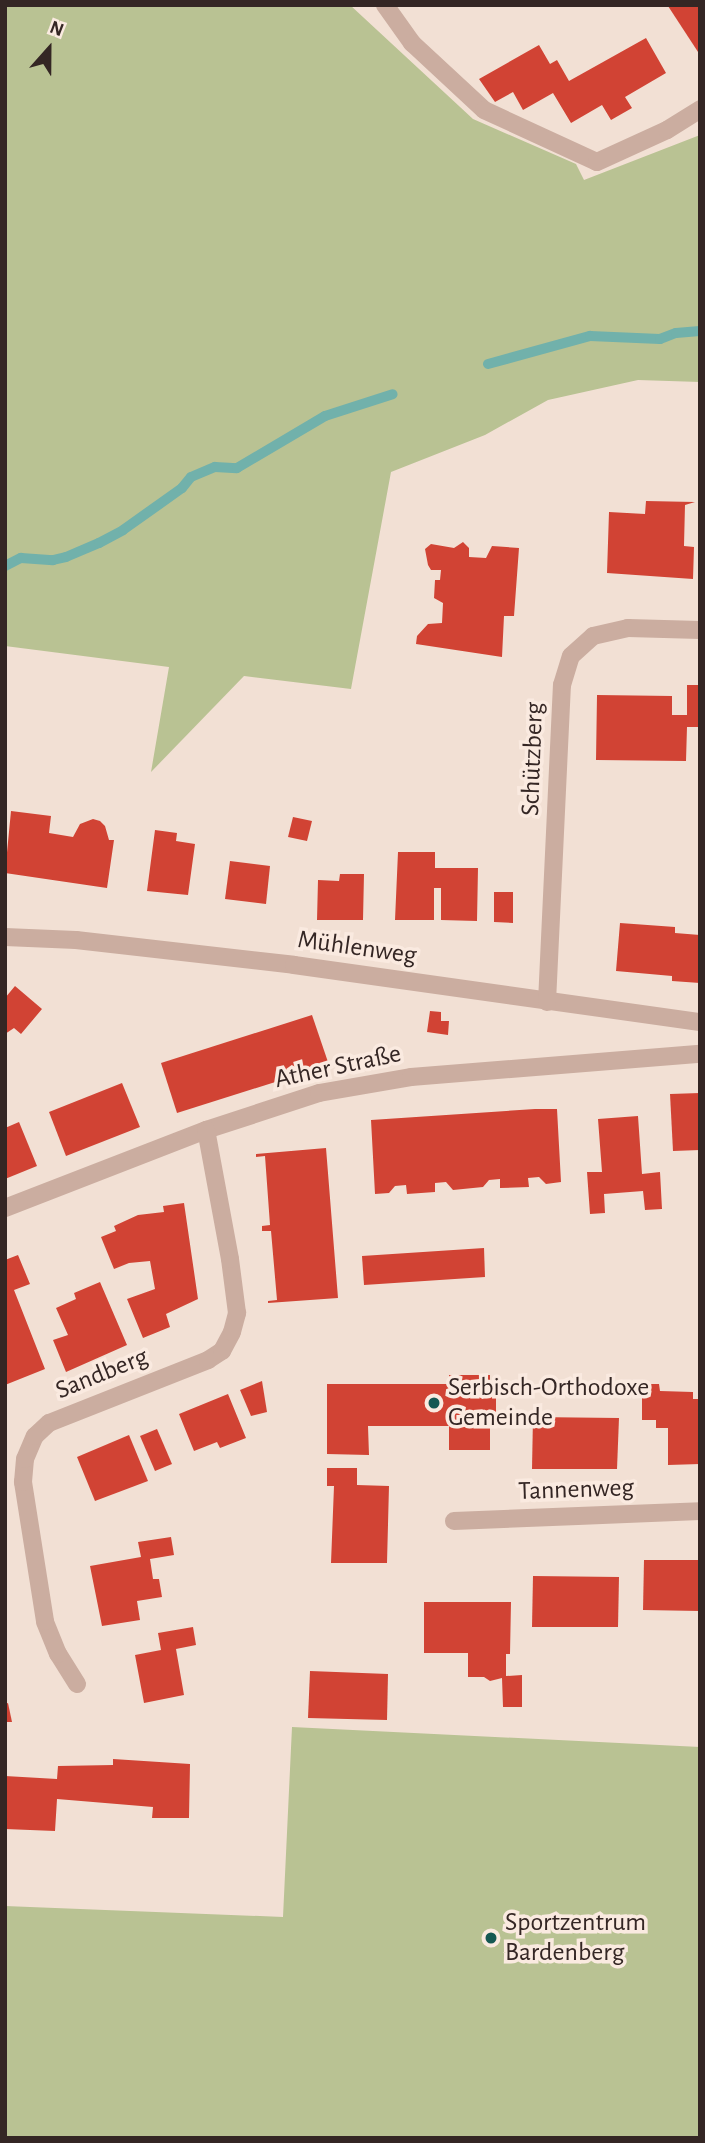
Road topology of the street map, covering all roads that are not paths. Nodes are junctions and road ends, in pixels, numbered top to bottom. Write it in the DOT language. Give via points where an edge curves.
graph roads {
  1 [pos="385,5"];
  2 [pos="700,109"];
  3 [pos="700,630"];
  4 [pos="5,937"];
  5 [pos="547,1003"];
  6 [pos="700,1022"];
  7 [pos="700,1054"];
  8 [pos="206,1130"];
  9 [pos="5,1208"];
  10 [pos="700,1511"];
  11 [pos="454,1521"];
  12 [pos="77,1684"];
  1 -- 2 [label="street" via="412,43 484,110 597,162 667,130"];
  3 -- 5 [label="street, Schützberg" via="628,628 593,636 571,656 562,685"];
  4 -- 5 [label="street, Mühlenweg" via="76,940 294,965"];
  5 -- 6 [label="street, Mühlenweg"];
  7 -- 8 [label="street, Ather Straße" via="411,1077 319,1093"];
  8 -- 9 [label="street, Ather Straße"];
  8 -- 12 [label="street, Sandberg" via="237,1313 227,1341 208,1360 49,1423 35,1436 24,1459 23,1482 45,1621"];
  10 -- 11 [label="street, Tannenweg"];
}
